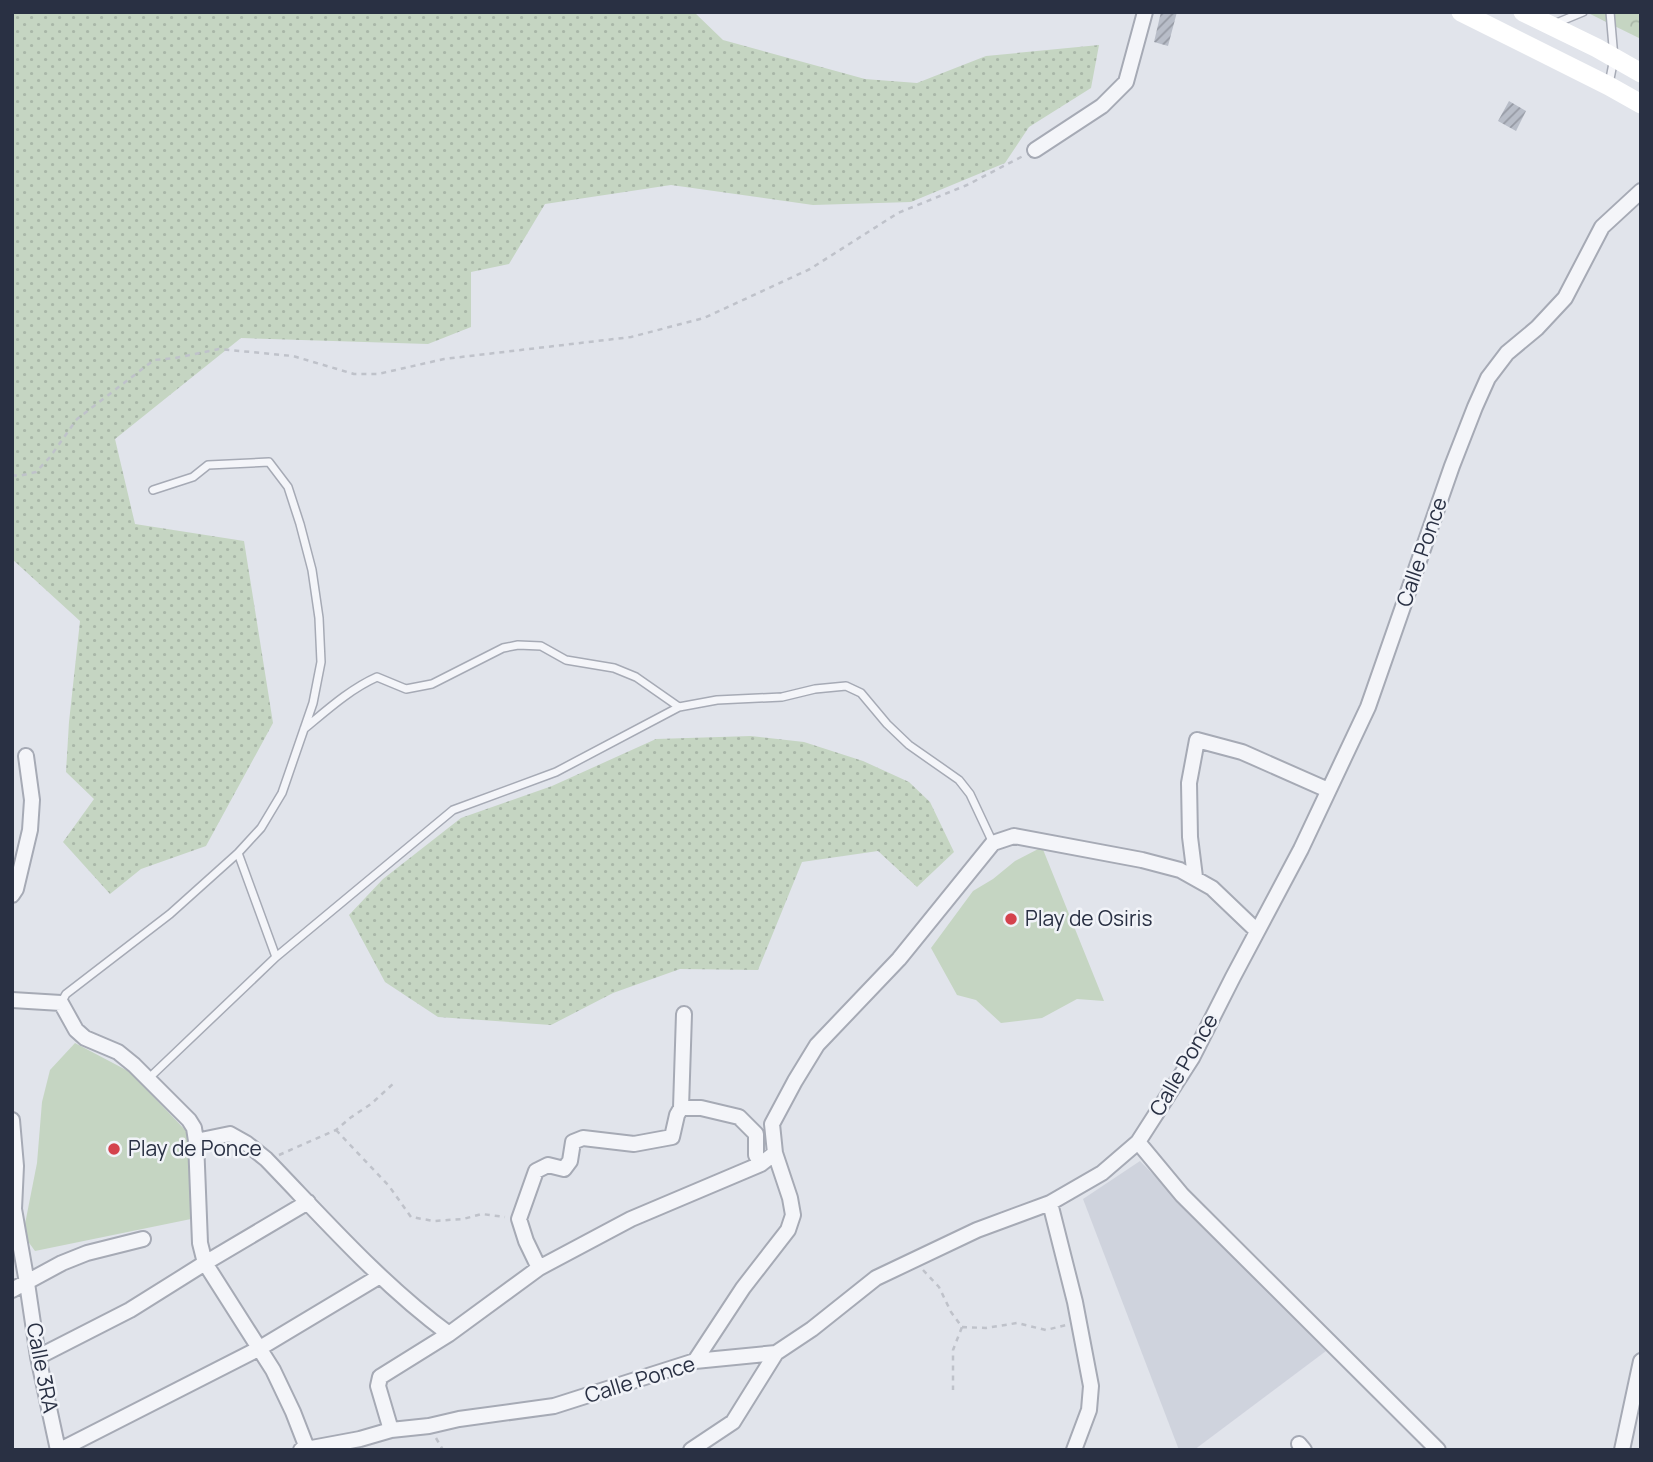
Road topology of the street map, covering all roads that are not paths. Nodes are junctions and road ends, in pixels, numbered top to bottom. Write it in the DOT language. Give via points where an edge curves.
graph roads {
  1 [pos="1145,12"];
  2 [pos="1461,12"];
  3 [pos="1523,12"];
  4 [pos="1583,12"];
  5 [pos="1610,12"];
  6 [pos="1550,26"];
  7 [pos="1615,58"];
  8 [pos="1641,73"];
  9 [pos="1609,86"];
  10 [pos="1641,104"];
  11 [pos="1035,150"];
  12 [pos="1641,191"];
  13 [pos="153,490"];
  14 [pos="679,707"];
  15 [pos="303,730"];
  16 [pos="26,756"];
  17 [pos="1328,790"];
  18 [pos="993,843"];
  19 [pos="238,853"];
  20 [pos="1195,877"];
  21 [pos="12,895"];
  22 [pos="1257,931"];
  23 [pos="276,957"];
  24 [pos="12,1000"];
  25 [pos="61,1003"];
  26 [pos="684,1014"];
  27 [pos="148,1079"];
  28 [pos="681,1108"];
  29 [pos="12,1120"];
  30 [pos="196,1141"];
  31 [pos="1138,1142"];
  32 [pos="775,1153"];
  33 [pos="761,1164"];
  34 [pos="308,1202"];
  35 [pos="1050,1203"];
  36 [pos="13,1210"];
  37 [pos="143,1239"];
  38 [pos="205,1262"];
  39 [pos="539,1268"];
  40 [pos="380,1276"];
  41 [pos="27,1283"];
  42 [pos="12,1290"];
  43 [pos="449,1334"];
  44 [pos="260,1348"];
  45 [pos="776,1353"];
  46 [pos="38,1357"];
  47 [pos="695,1361"];
  48 [pos="1641,1361"];
  49 [pos="391,1430"];
  50 [pos="304,1449"];
  51 [pos="1436,1449"];
  52 [pos="59,1450"];
  53 [pos="691,1450"];
  54 [pos="1074,1450"];
  55 [pos="1622,1450"];
  1 -- 11 [label="street" via="1126,82 1102,106"];
  2 -- 9 [label="street"];
  3 -- 6 [label="street"];
  4 -- 6 [label="lane"];
  5 -- 7 [label="lane"];
  6 -- 7 [label="street"];
  7 -- 8 [label="street"];
  7 -- 9 [label="lane"];
  9 -- 10 [label="street"];
  12 -- 17 [label="street, Calle Ponce" via="1602,227 1565,298 1488,379 1452,466 1368,707"];
  13 -- 15 [label="lane" via="193,477 208,465 258,462 269,462 288,487 312,570 321,662"];
  14 -- 15 [label="lane" via="636,677 614,668 566,660 541,646 518,645 432,684 406,689 377,677 350,692"];
  14 -- 18 [label="lane" via="846,686 861,694 909,745 960,780"];
  14 -- 23 [label="lane" via="556,772 453,810"];
  15 -- 19 [label="lane" via="282,793 261,828"];
  16 -- 21 [label="street" via="32,800 30,830"];
  17 -- 20 [label="street" via="1242,752 1198,740 1189,783"];
  17 -- 22 [label="street, Calle Ponce"];
  18 -- 20 [label="street" via="1014,836 1050,842 1142,860"];
  18 -- 32 [label="street" via="899,959 817,1045 772,1124"];
  19 -- 23 [label="lane"];
  19 -- 25 [label="lane" via="170,914 66,994"];
  20 -- 22 [label="street"];
  22 -- 31 [label="street, Calle Ponce" via="1192,1058"];
  23 -- 27 [label="lane"];
  24 -- 25 [label="street"];
  25 -- 27 [label="street" via="85,1038 118,1052"];
  26 -- 28 [label="street"];
  27 -- 30 [label="street" via="189,1120"];
  28 -- 33 [label="street" via="739,1117 756,1134"];
  28 -- 39 [label="street" via="672,1138 634,1144 583,1139 573,1142 564,1169 548,1165 536,1171 519,1219"];
  29 -- 36 [label="street, Calle 3RA"];
  30 -- 34 [label="street" via="230,1134 266,1159"];
  30 -- 38 [label="street" via="200,1243"];
  31 -- 35 [label="street, Calle Ponce" via="1102,1172"];
  31 -- 51 [label="street" via="1182,1195"];
  32 -- 33 [label="street"];
  32 -- 47 [label="street" via="792,1206 788,1230"];
  33 -- 39 [label="street" via="631,1219"];
  34 -- 38 [label="street"];
  34 -- 40 [label="street"];
  35 -- 45 [label="street, Calle Ponce" via="977,1230 876,1278"];
  35 -- 54 [label="street" via="1091,1386"];
  36 -- 41 [label="street, Calle 3RA"];
  37 -- 41 [label="street" via="87,1253"];
  38 -- 44 [label="street"];
  38 -- 46 [label="street" via="130,1310"];
  39 -- 43 [label="street"];
  40 -- 43 [label="street"];
  40 -- 44 [label="street"];
  41 -- 42 [label="street"];
  41 -- 46 [label="street, Calle 3RA"];
  43 -- 49 [label="street" via="380,1377 378,1386"];
  44 -- 50 [label="street" via="288,1402"];
  44 -- 52 [label="street"];
  45 -- 47 [label="street, Calle Ponce"];
  45 -- 53 [label="street" via="733,1422"];
  46 -- 52 [label="street, Calle 3RA"];
  47 -- 49 [label="street, Calle Ponce" via="554,1406"];
  48 -- 55 [label="street"];
  49 -- 50 [label="street, Calle Ponce"];
}
